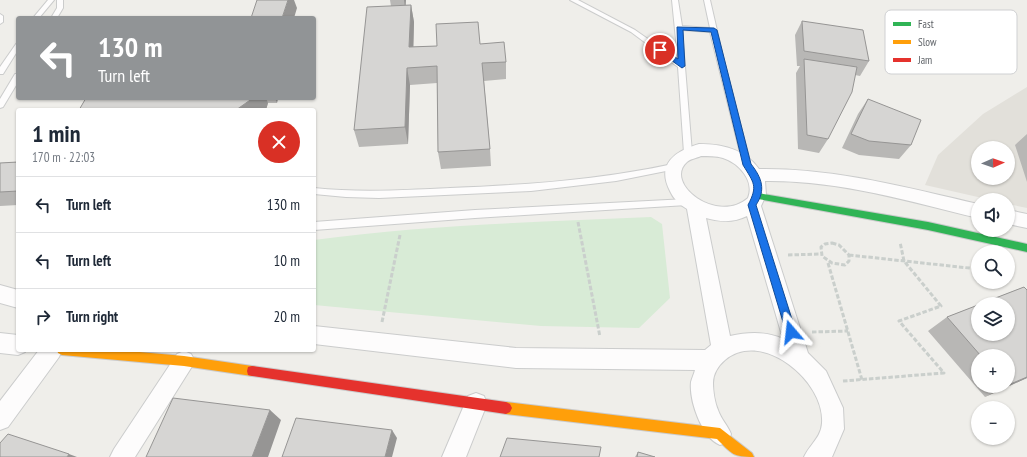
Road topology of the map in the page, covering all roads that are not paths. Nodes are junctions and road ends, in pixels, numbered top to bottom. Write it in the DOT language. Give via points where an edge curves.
graph roads {
  1 [pos="51,0"];
  2 [pos="60,0"];
  3 [pos="573,0"];
  4 [pos="675,0"];
  5 [pos="707,0"];
  6 [pos="0,16"];
  7 [pos="38,16"];
  8 [pos="55,16"];
  9 [pos="0,22"];
  10 [pos="679,28"];
  11 [pos="714,30"];
  12 [pos="16,48"];
  13 [pos="682,66"];
  14 [pos="0,72"];
  15 [pos="16,79"];
  16 [pos="0,105"];
  17 [pos="688,153"];
  18 [pos="673,166"];
  19 [pos="751,170"];
  20 [pos="316,191"];
  21 [pos="755,200"];
  22 [pos="691,205"];
  23 [pos="971,209"];
  24 [pos="1015,219"];
  25 [pos="1027,222"];
  26 [pos="316,226"];
  27 [pos="1027,248"];
  28 [pos="0,294"];
  29 [pos="16,298"];
  30 [pos="316,335"];
  31 [pos="0,343"];
  32 [pos="16,345"];
  33 [pos="50,352"];
  34 [pos="84,352"];
  35 [pos="716,354"];
  36 [pos="799,357"];
  37 [pos="184,361"];
  38 [pos="476,404"];
  39 [pos="0,419"];
  40 [pos="720,434"];
  41 [pos="744,456"];
  42 [pos="122,457"];
  43 [pos="454,457"];
  44 [pos="816,457"];
  1 -- 7 [label="lane"];
  2 -- 8 [label="lane" via="60,8"];
  3 -- 13 [label="lane" via="633,31"];
  4 -- 10 [label="lane"];
  5 -- 11 [label="lane"];
  6 -- 9 [label="lane"];
  10 -- 11 [label="lane"];
  10 -- 13 [label="lane"];
  11 -- 19 [label="lane"];
  12 -- 14 [label="lane"];
  13 -- 17 [label="lane"];
  15 -- 16 [label="lane"];
  17 -- 18 [label="street"];
  17 -- 19 [label="street" via="712,150 737,158"];
  18 -- 20 [label="lane" via="646,173 555,187 382,195 342,195"];
  18 -- 22 [label="street" via="674,185 679,194"];
  19 -- 21 [label="street" via="759,186"];
  19 -- 23 [label="street" via="846,182"];
  21 -- 22 [label="street" via="744,211 732,214 713,213"];
  21 -- 27 [label="street" via="896,220"];
  21 -- 36 [label="street" via="768,256"];
  22 -- 26 [label="lane" via="575,208"];
  22 -- 35 [label="street"];
  24 -- 25 [label="street"];
  28 -- 29 [label="street"];
  30 -- 35 [label="street" via="516,358 604,359"];
  31 -- 32 [label="street"];
  33 -- 39 [label="street"];
  34 -- 37 [label="street"];
  35 -- 36 [label="street" via="739,341 758,341 779,346"];
  35 -- 40 [label="street" via="703,375 702,394 708,414"];
  36 -- 44 [label="street" via="822,383 834,414 832,435 823,452"];
  37 -- 38 [label="street"];
  37 -- 42 [label="street"];
  38 -- 40 [label="street"];
  38 -- 43 [label="street"];
  40 -- 41 [label="street"];
}
